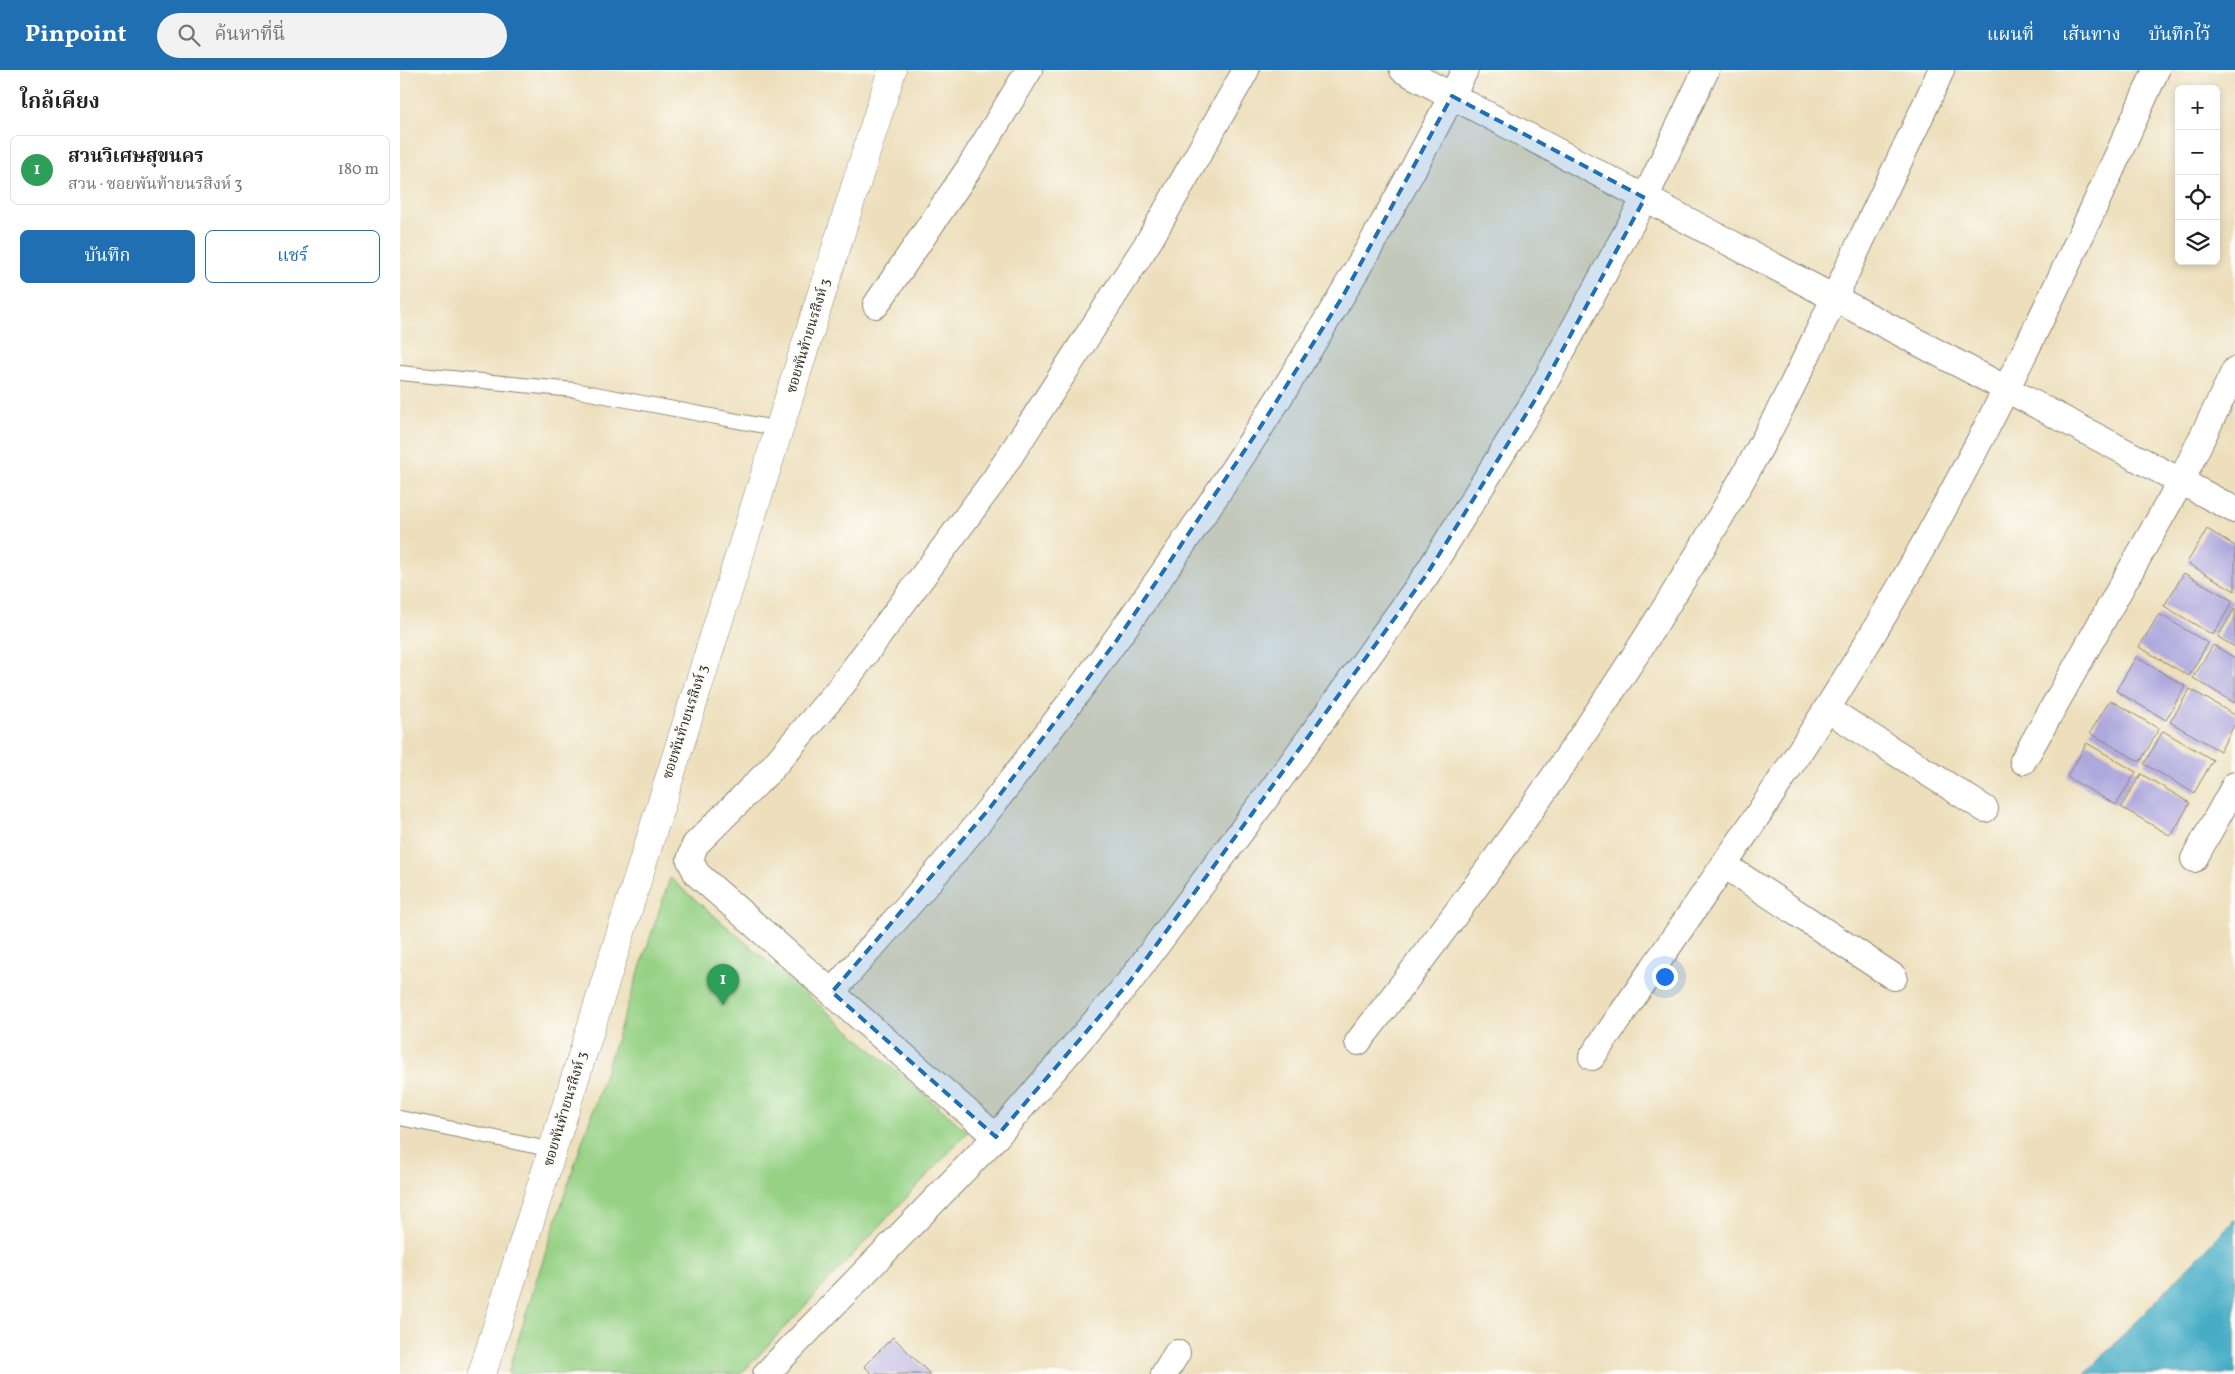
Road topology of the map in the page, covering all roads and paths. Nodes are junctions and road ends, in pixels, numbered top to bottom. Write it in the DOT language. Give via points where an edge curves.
graph roads {
  1 [pos="892,70"];
  2 [pos="1029,70"];
  3 [pos="1246,70"];
  4 [pos="1403,70"];
  5 [pos="1465,70"];
  6 [pos="1706,70"];
  7 [pos="1941,70"];
  8 [pos="2156,70"];
  9 [pos="1452,96"];
  10 [pos="1646,198"];
  11 [pos="1834,298"];
  12 [pos="876,305"];
  13 [pos="2235,370"];
  14 [pos="400,373"];
  15 [pos="2007,390"];
  16 [pos="780,429"];
  17 [pos="2181,481"];
  18 [pos="2235,510"];
  19 [pos="1827,709"];
  20 [pos="2024,761"];
  21 [pos="2235,785"];
  22 [pos="1985,809"];
  23 [pos="2194,859"];
  24 [pos="1724,864"];
  25 [pos="1894,978"];
  26 [pos="832,992"];
  27 [pos="1358,1042"];
  28 [pos="1592,1057"];
  29 [pos="400,1118"];
  30 [pos="996,1137"];
  31 [pos="553,1150"];
  32 [pos="482,1374"];
  33 [pos="766,1374"];
  1 -- 16 [label="street, ซอยพันท้ายนรสิงห์ 3"];
  2 -- 12 [label="street" via="970,167"];
  3 -- 26 [label="street" via="1149,241 995,479 838,689 771,769 695,845 690,860 697,874"];
  4 -- 9 [label="street"];
  5 -- 9 [label="street"];
  6 -- 10 [label="street"];
  7 -- 11 [label="street"];
  8 -- 15 [label="street"];
  9 -- 10 [label="street"];
  9 -- 26 [label="street" via="1343,296 1260,429 1122,632 989,809"];
  10 -- 11 [label="street"];
  10 -- 30 [label="street" via="1538,395 1427,574 1292,764 1130,981"];
  11 -- 15 [label="street"];
  11 -- 27 [label="street" via="1785,401 1664,610 1587,730 1505,847"];
  13 -- 17 [label="street"];
  14 -- 16 [label="lane" via="574,390"];
  15 -- 17 [label="street"];
  15 -- 19 [label="street" via="1948,503"];
  16 -- 31 [label="street, ซอยพันท้ายนรสิงห์ 3" via="649,836"];
  17 -- 18 [label="street"];
  17 -- 20 [label="street"];
  19 -- 22 [label="street"];
  19 -- 24 [label="street"];
  21 -- 23 [label="street"];
  24 -- 25 [label="street"];
  24 -- 28 [label="street"];
  26 -- 30 [label="street"];
  29 -- 31 [label="lane"];
  30 -- 33 [label="street"];
  31 -- 32 [label="street, ซอยพันท้ายนรสิงห์ 3"];
}
